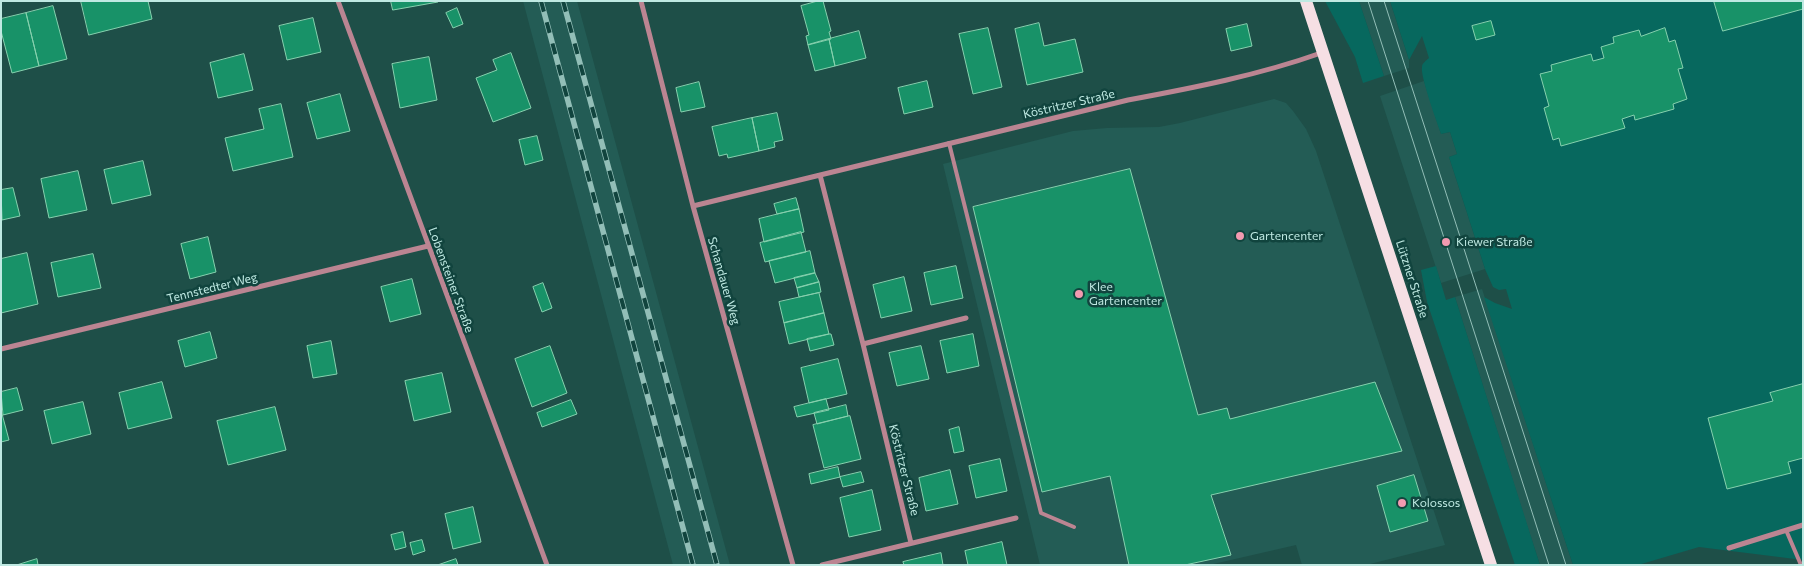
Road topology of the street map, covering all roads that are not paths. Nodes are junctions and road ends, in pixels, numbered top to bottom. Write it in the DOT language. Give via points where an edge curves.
graph roads {
  1 [pos="338,1"];
  2 [pos="641,1"];
  3 [pos="1306,1"];
  4 [pos="1322,53"];
  5 [pos="949,143"];
  6 [pos="820,175"];
  7 [pos="693,206"];
  8 [pos="428,246"];
  9 [pos="966,318"];
  10 [pos="863,344"];
  11 [pos="1,349"];
  12 [pos="1016,518"];
  13 [pos="1803,525"];
  14 [pos="1074,527"];
  15 [pos="1786,530"];
  16 [pos="911,543"];
  17 [pos="1729,548"];
  18 [pos="547,565"];
  19 [pos="793,565"];
  20 [pos="822,565"];
  21 [pos="1491,565"];
  22 [pos="1801,565"];
  1 -- 8 [label="street, Lobensteiner Straße"];
  2 -- 7 [label="street, Schandauer Weg"];
  3 -- 4 [label="main road, Lützner Straße"];
  4 -- 5 [label="street, Köstritzer Straße" via="1287,65"];
  4 -- 21 [label="main road, Lützner Straße"];
  5 -- 6 [label="street, Köstritzer Straße"];
  5 -- 14 [label="lane" via="1041,513"];
  6 -- 7 [label="street, Köstritzer Straße"];
  6 -- 10 [label="street, Köstritzer Straße"];
  7 -- 19 [label="street, Schandauer Weg"];
  8 -- 11 [label="street, Tennstedter Weg"];
  8 -- 18 [label="street, Lobensteiner Straße"];
  9 -- 10 [label="street"];
  10 -- 16 [label="street, Köstritzer Straße"];
  12 -- 16 [label="street"];
  13 -- 15 [label="street"];
  15 -- 17 [label="street"];
  15 -- 22 [label="lane"];
  16 -- 20 [label="street"];
}
